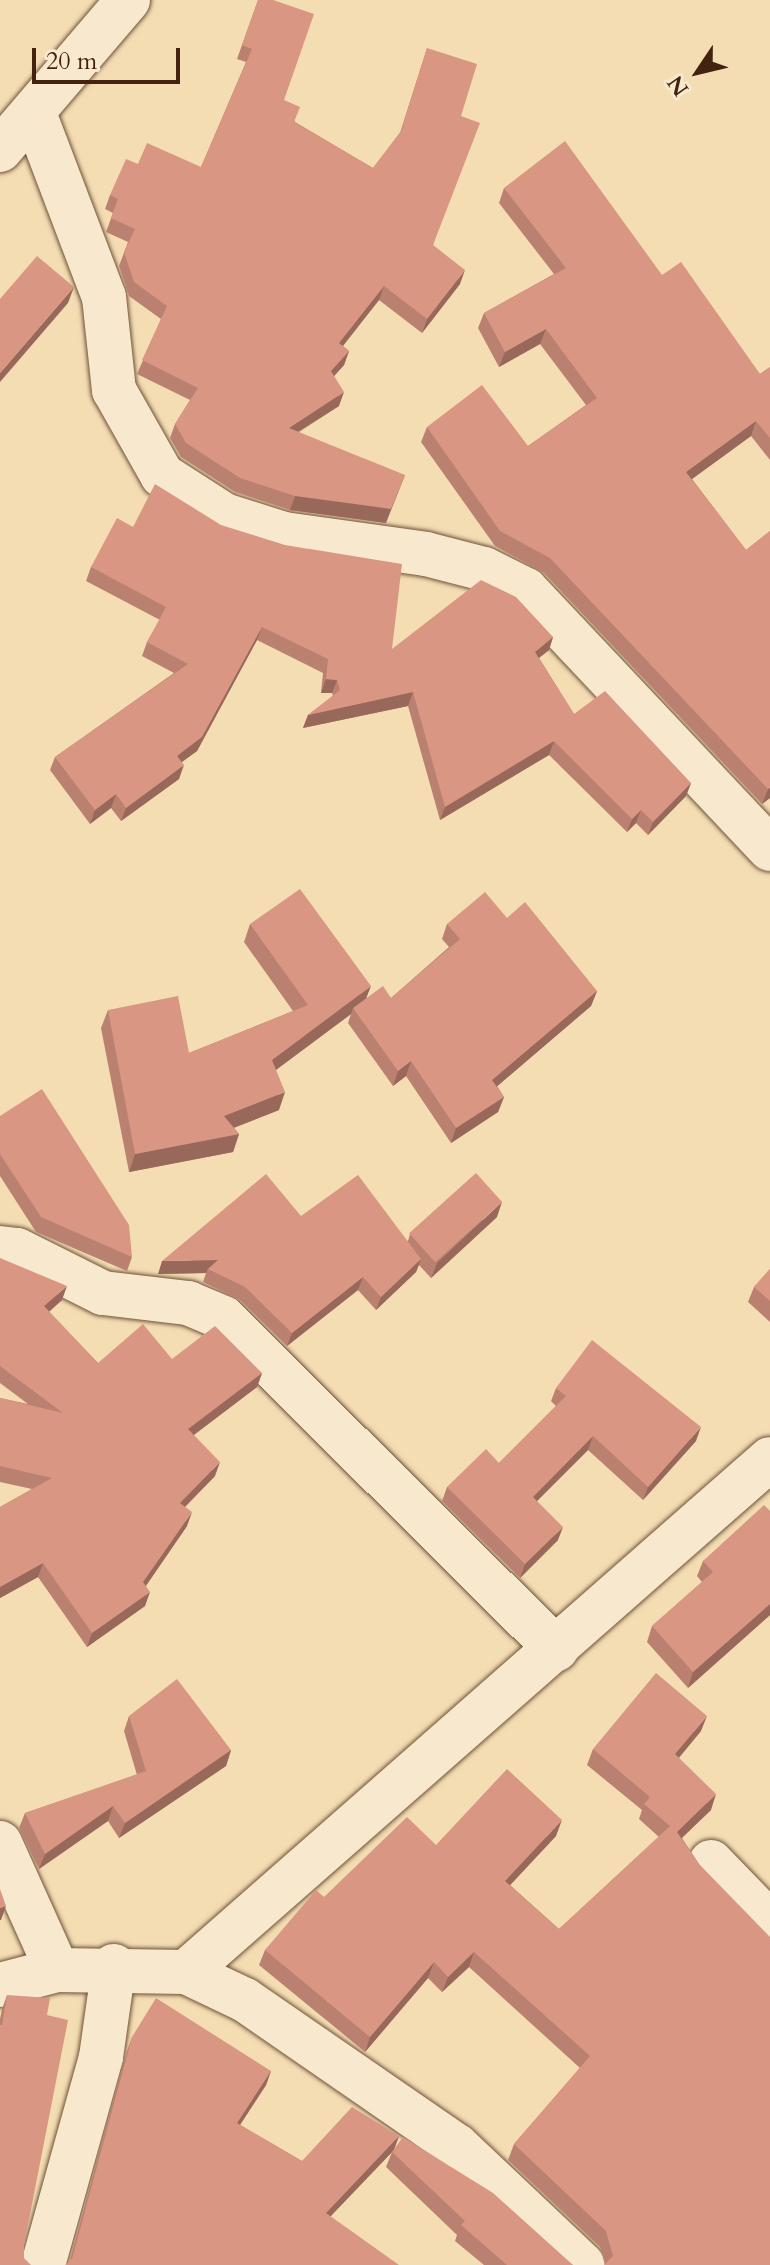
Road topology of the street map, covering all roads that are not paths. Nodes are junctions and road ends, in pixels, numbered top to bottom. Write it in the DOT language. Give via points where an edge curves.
graph roads {
  1 [pos="128,0"];
  2 [pos="34,113"];
  3 [pos="0,150"];
  4 [pos="770,849"];
  5 [pos="0,1248"];
  6 [pos="770,1459"];
  7 [pos="556,1649"];
  8 [pos="0,1843"];
  9 [pos="711,1862"];
  10 [pos="770,1923"];
  11 [pos="114,1966"];
  12 [pos="57,1970"];
  13 [pos="186,1972"];
  14 [pos="0,1985"];
  15 [pos="43,2265"];
  16 [pos="583,2265"];
  1 -- 2 [label="street"];
  2 -- 3 [label="street"];
  2 -- 4 [label="street" via="104,297 114,390 162,475 224,515 269,529 426,554 484,569 526,590"];
  5 -- 7 [label="street" via="17,1250 103,1293 188,1303 223,1318"];
  6 -- 7 [label="street"];
  7 -- 13 [label="street"];
  8 -- 12 [label="street"];
  9 -- 10 [label="street"];
  11 -- 12 [label="street"];
  11 -- 13 [label="street"];
  11 -- 15 [label="street" via="101,2057"];
  12 -- 14 [label="street"];
  13 -- 16 [label="street" via="245,2000 445,2137"];
}
